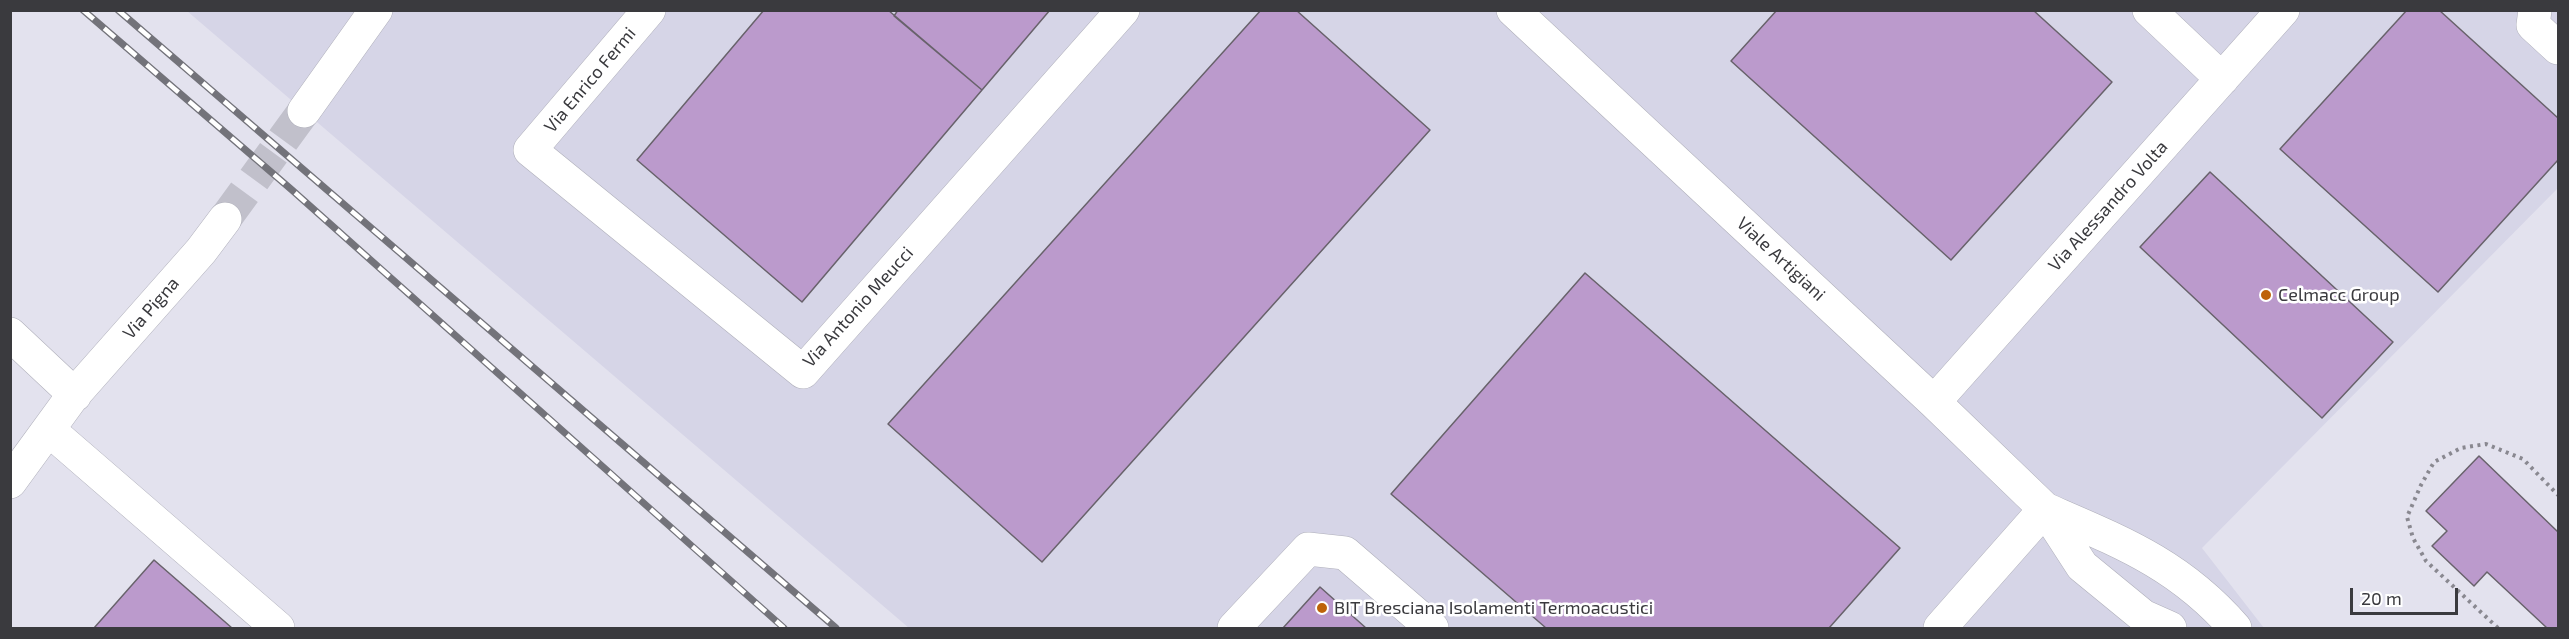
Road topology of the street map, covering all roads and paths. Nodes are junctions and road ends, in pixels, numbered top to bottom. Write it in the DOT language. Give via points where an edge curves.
graph roads {
  1 [pos="649,10"];
  2 [pos="1123,10"];
  3 [pos="1514,10"];
  4 [pos="2149,10"];
  5 [pos="2283,10"];
  6 [pos="2535,10"];
  7 [pos="372,13"];
  8 [pos="2559,48"];
  9 [pos="2222,79"];
  10 [pos="304,111"];
  11 [pos="530,150"];
  12 [pos="225,219"];
  13 [pos="10,334"];
  14 [pos="75,395"];
  15 [pos="1934,402"];
  16 [pos="49,430"];
  17 [pos="10,482"];
  18 [pos="2559,495"];
  19 [pos="2045,509"];
  20 [pos="278,628"];
  21 [pos="1234,628"];
  22 [pos="1432,628"];
  23 [pos="1940,628"];
  24 [pos="2170,628"];
  25 [pos="2235,628"];
  26 [pos="2498,628"];
  1 -- 11 [label="street, Via Enrico Fermi"];
  2 -- 11 [label="street, Via Antonio Meucci" via="803,372"];
  3 -- 15 [label="street, Viale Artigiani"];
  4 -- 9 [label="street"];
  5 -- 9 [label="street, Via Alessandro Volta"];
  6 -- 8 [label="street" via="2533,25"];
  7 -- 10 [label="street"];
  9 -- 15 [label="street, Via Alessandro Volta"];
  12 -- 14 [label="street, Via Pigna"];
  13 -- 14 [label="street"];
  14 -- 16 [label="street, Via Pigna"];
  15 -- 19 [label="street, Viale Artigiani"];
  16 -- 17 [label="street, Via Pigna"];
  16 -- 20 [label="street"];
  18 -- 26 [label="path" via="2523,459 2486,444 2462,448 2434,462 2421,485 2407,517 2413,538 2427,561"];
  19 -- 23 [label="street"];
  19 -- 24 [label="street" via="2082,566 2143,616"];
  19 -- 25 [label="street" via="2153,558 2196,588"];
  21 -- 22 [label="street" via="1308,549 1345,553"];
}
